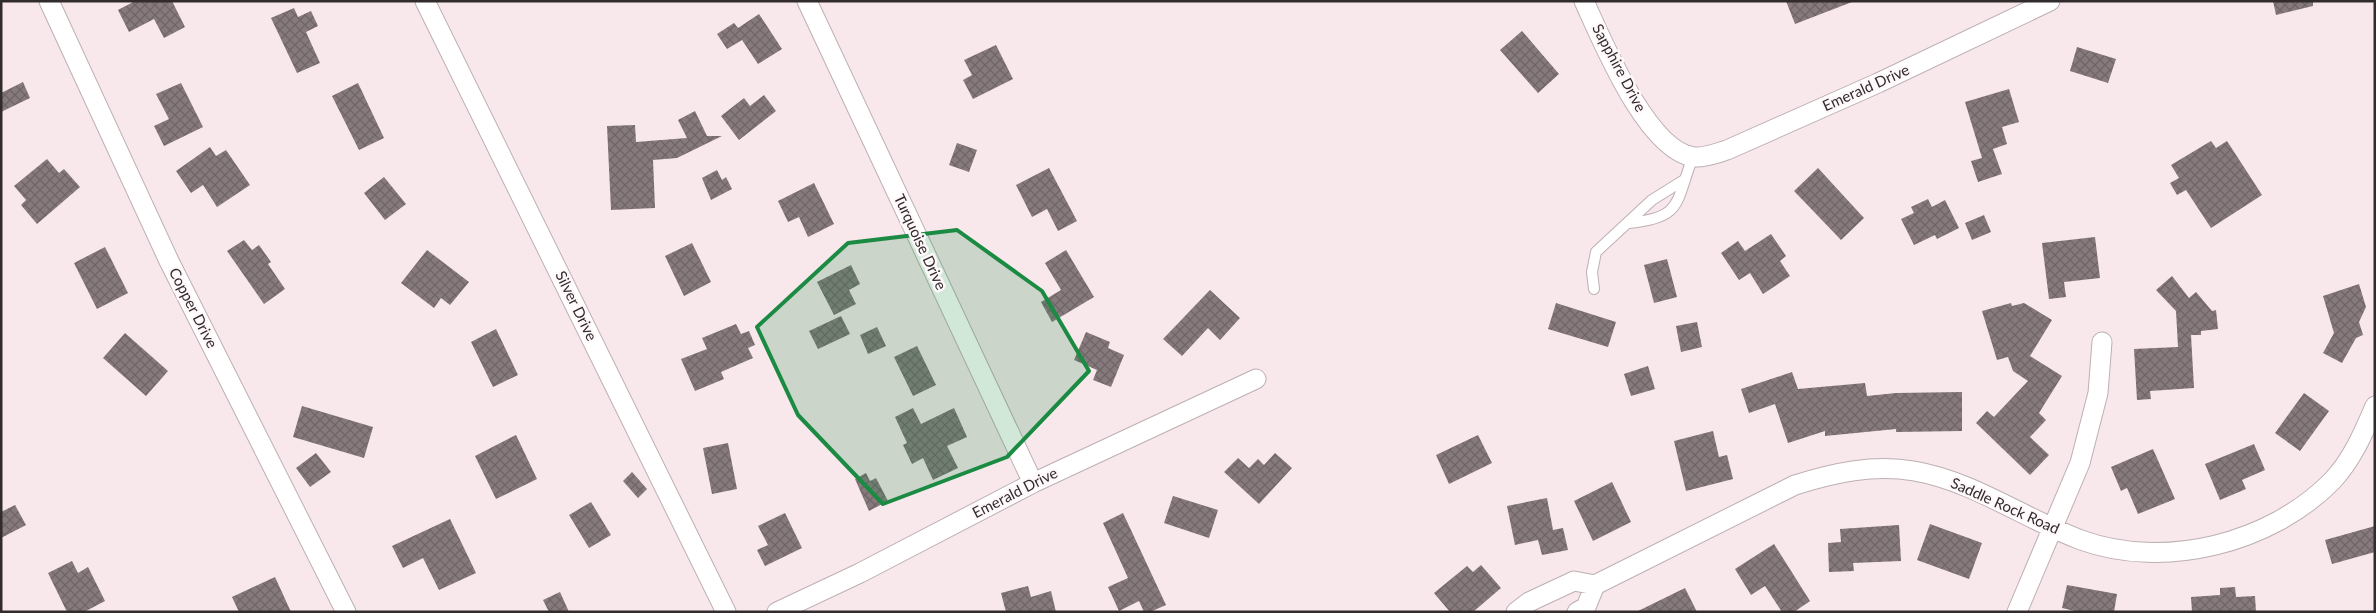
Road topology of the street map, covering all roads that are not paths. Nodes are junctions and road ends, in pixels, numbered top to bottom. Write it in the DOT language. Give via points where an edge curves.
graph roads {
  1 [pos="49,1"];
  2 [pos="425,1"];
  3 [pos="807,1"];
  4 [pos="1584,1"];
  5 [pos="2050,1"];
  6 [pos="1686,154"];
  7 [pos="1684,180"];
  8 [pos="1628,223"];
  9 [pos="1594,289"];
  10 [pos="2102,342"];
  11 [pos="1256,380"];
  12 [pos="2375,406"];
  13 [pos="1033,483"];
  14 [pos="2054,527"];
  15 [pos="1595,585"];
  16 [pos="346,612"];
  17 [pos="726,612"];
  18 [pos="777,612"];
  19 [pos="1516,612"];
  20 [pos="1576,612"];
  21 [pos="2016,612"];
  1 -- 16 [label="street, Copper Drive" via="169,260"];
  2 -- 17 [label="street, Silver Drive"];
  3 -- 13 [label="street, Turquoise Drive"];
  4 -- 6 [label="street, Sapphire Drive" via="1623,82 1657,134"];
  5 -- 6 [label="street, Emerald Drive" via="1727,150 1709,156"];
  6 -- 7 [label="lane"];
  7 -- 8 [label="lane" via="1652,200"];
  7 -- 8 [label="lane" via="1680,198 1670,213"];
  8 -- 9 [label="lane" via="1596,252 1592,272"];
  10 -- 14 [label="street" via="2098,393 2091,424"];
  11 -- 13 [label="street, Emerald Drive"];
  12 -- 14 [label="street, Saddle Rock Road" via="2358,443 2332,480 2311,499 2249,534 2182,552 2149,553 2113,550 2080,540"];
  13 -- 18 [label="street, Emerald Drive"];
  14 -- 15 [label="street, Saddle Rock Road" via="1938,477 1884,468 1853,471 1795,485"];
  14 -- 21 [label="street"];
  15 -- 19 [label="street" via="1574,581 1529,602"];
  15 -- 20 [label="street" via="1586,607"];
}
